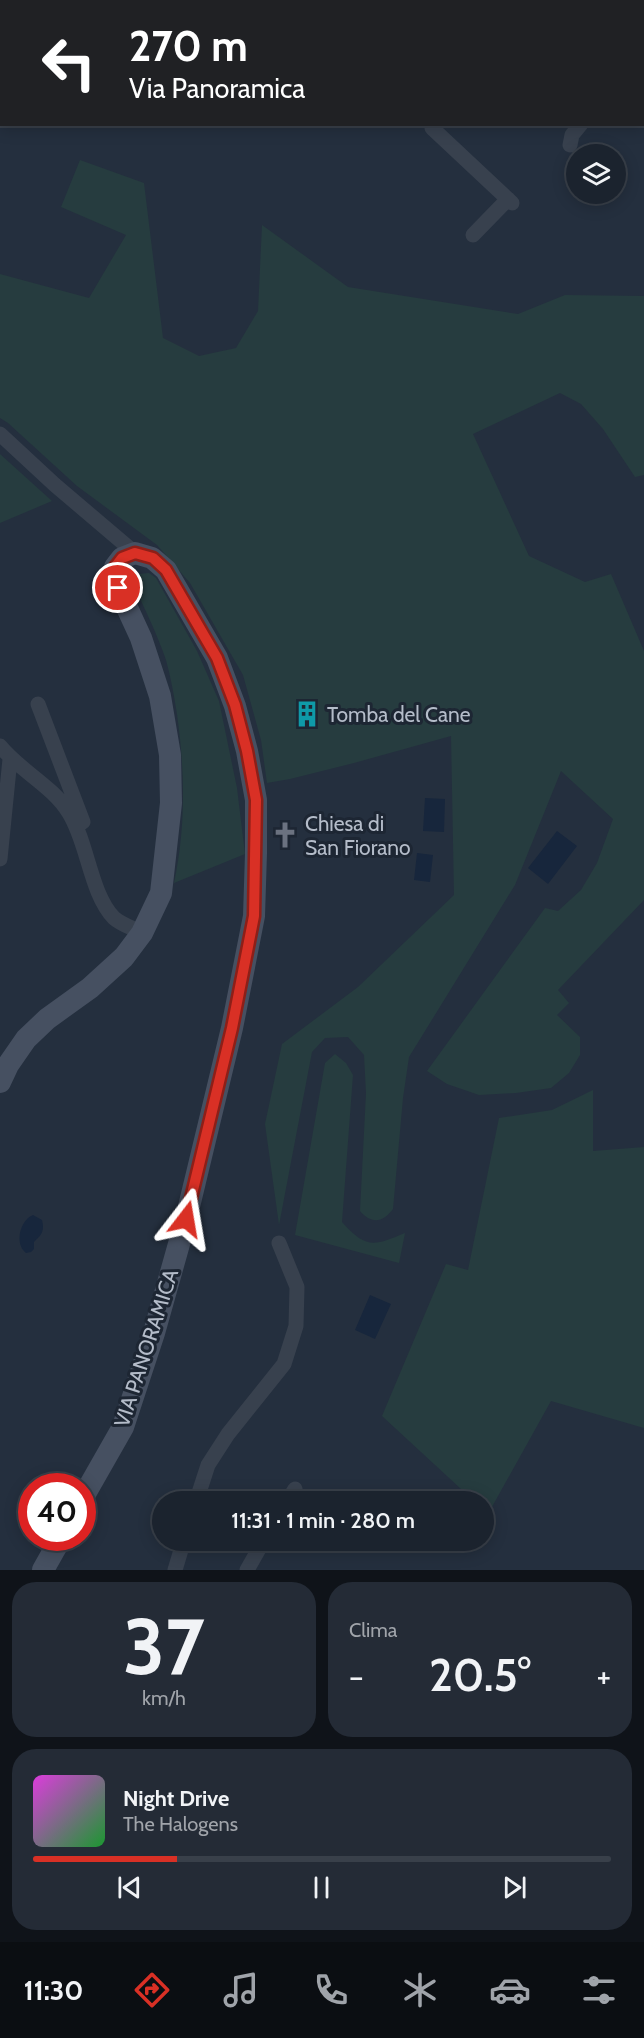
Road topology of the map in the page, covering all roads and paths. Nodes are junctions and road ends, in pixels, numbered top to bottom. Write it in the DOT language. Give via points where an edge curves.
graph roads {
  1 [pos="434,126"];
  2 [pos="473,235"];
  3 [pos="0,434"];
  4 [pos="135,553"];
  5 [pos="38,704"];
  6 [pos="0,746"];
  7 [pos="10,759"];
  8 [pos="0,859"];
  9 [pos="107,908"];
  10 [pos="142,933"];
  11 [pos="0,1082"];
  12 [pos="279,1243"];
  13 [pos="96,1474"];
  14 [pos="200,1491"];
  15 [pos="54,1551"];
  16 [pos="181,1551"];
  17 [pos="258,1551"];
  18 [pos="43,1570"];
  19 [pos="175,1570"];
  20 [pos="247,1570"];
  1 -- 2 [label="street" via="510,201"];
  3 -- 4 [label="street"];
  4 -- 10 [label="street" via="122,558 115,567 118,588 141,638 160,696 170,755 171,794 161,893"];
  4 -- 13 [label="street, VIA PANORAMICA" via="153,558 166,570 217,658 235,705 256,800 254,916 230,1039 154,1332 123,1426"];
  5 -- 9 [label="street" via="93,846"];
  6 -- 7 [label="street"];
  7 -- 8 [label="street"];
  7 -- 9 [label="street" via="69,812"];
  9 -- 10 [label="street" via="120,923"];
  10 -- 11 [label="street" via="90,988 26,1039"];
  12 -- 14 [label="street" via="297,1287 296,1326 284,1364 228,1434 208,1465"];
  15 -- 18 [label="street"];
  16 -- 19 [label="street"];
  17 -- 20 [label="street"];
}
